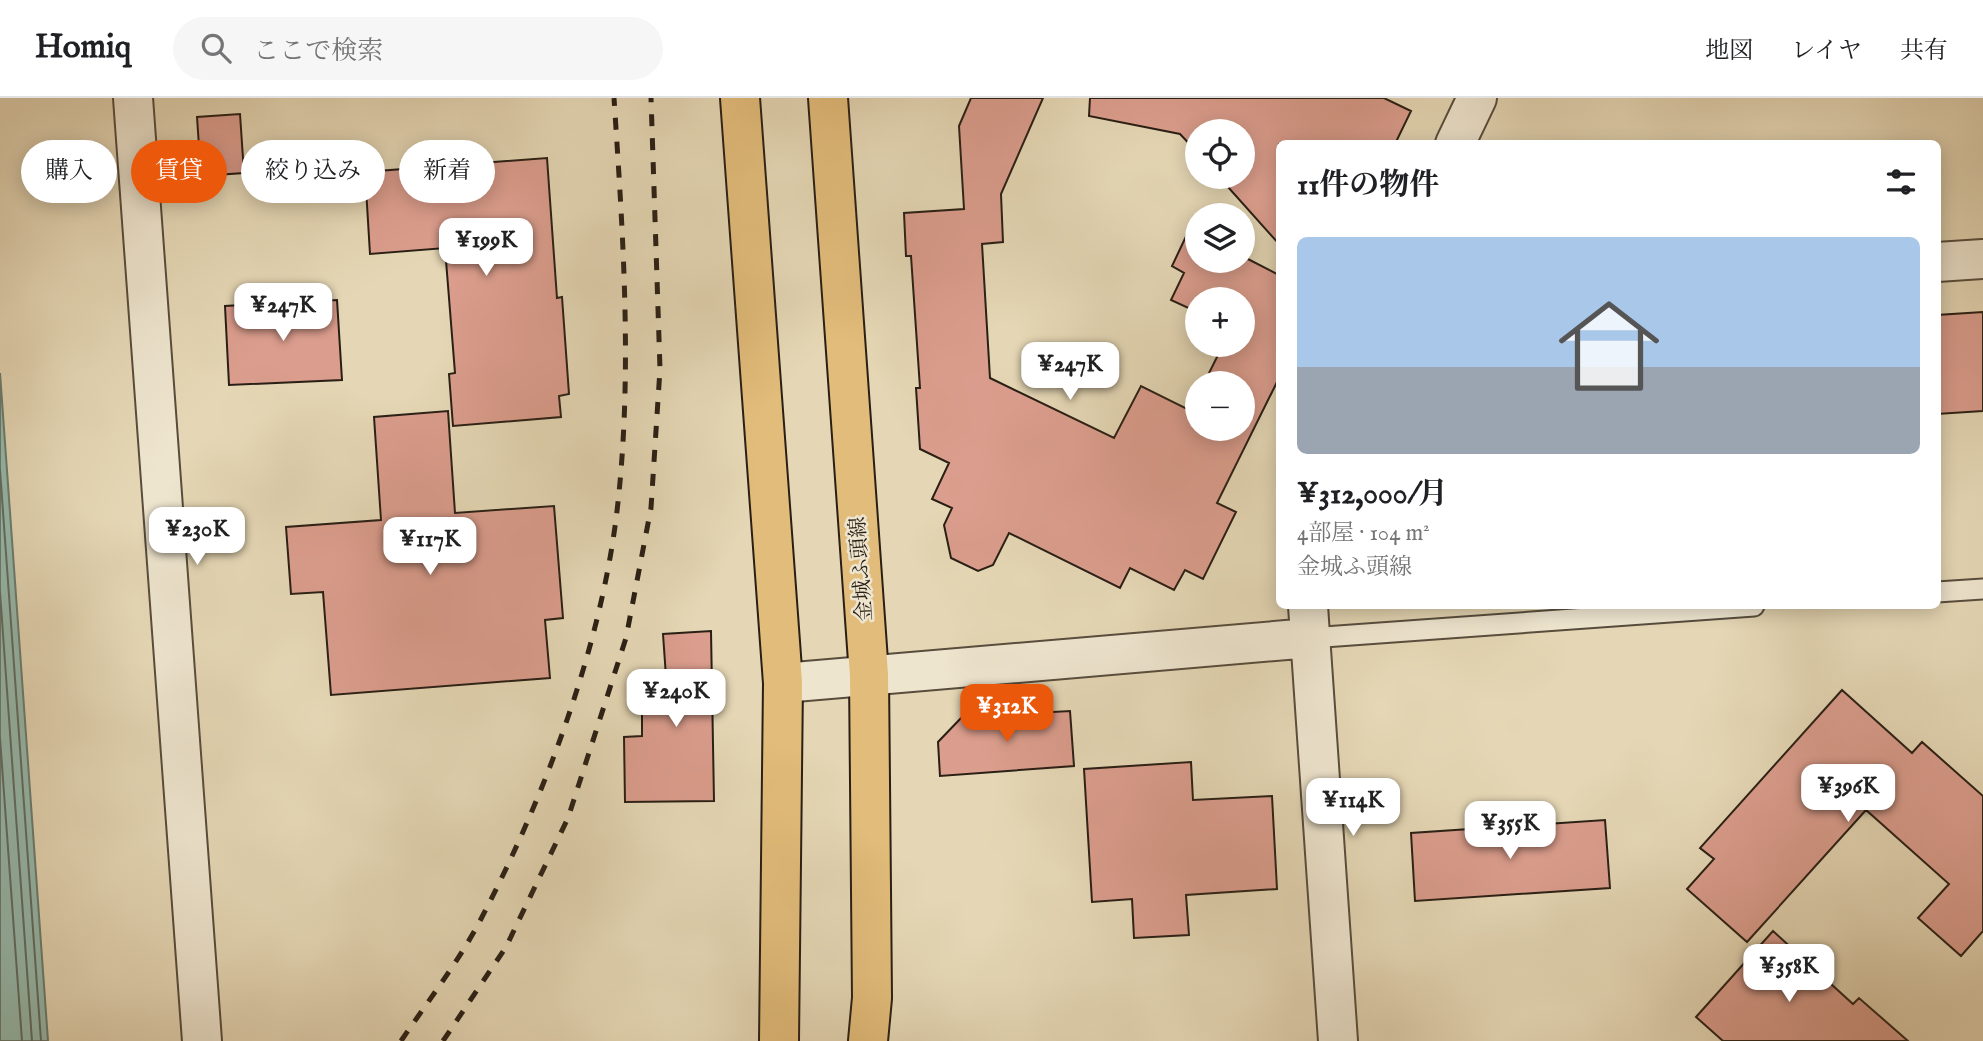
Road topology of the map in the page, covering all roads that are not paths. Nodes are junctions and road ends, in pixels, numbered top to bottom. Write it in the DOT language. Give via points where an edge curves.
graph roads {
  1 [pos="133,98"];
  2 [pos="740,98"];
  3 [pos="828,98"];
  4 [pos="1477,98"];
  5 [pos="1457,140"];
  6 [pos="1983,259"];
  7 [pos="1941,262"];
  8 [pos="1983,589"];
  9 [pos="1941,592"];
  10 [pos="1671,609"];
  11 [pos="1309,622"];
  12 [pos="869,675"];
  13 [pos="783,683"];
  14 [pos="202,1041"];
  15 [pos="779,1041"];
  16 [pos="868,1041"];
  17 [pos="1338,1041"];
  1 -- 14 [label="street"];
  2 -- 13 [label="main road"];
  3 -- 12 [label="main road, 金城ふ頭線"];
  4 -- 5 [label="street"];
  6 -- 7 [label="street"];
  8 -- 9 [label="lane"];
  10 -- 11 [label="lane"];
  11 -- 12 [label="street"];
  11 -- 17 [label="street"];
  12 -- 13 [label="street"];
  12 -- 16 [label="main road, 金城ふ頭線" via="872,998"];
  13 -- 15 [label="main road"];
}
